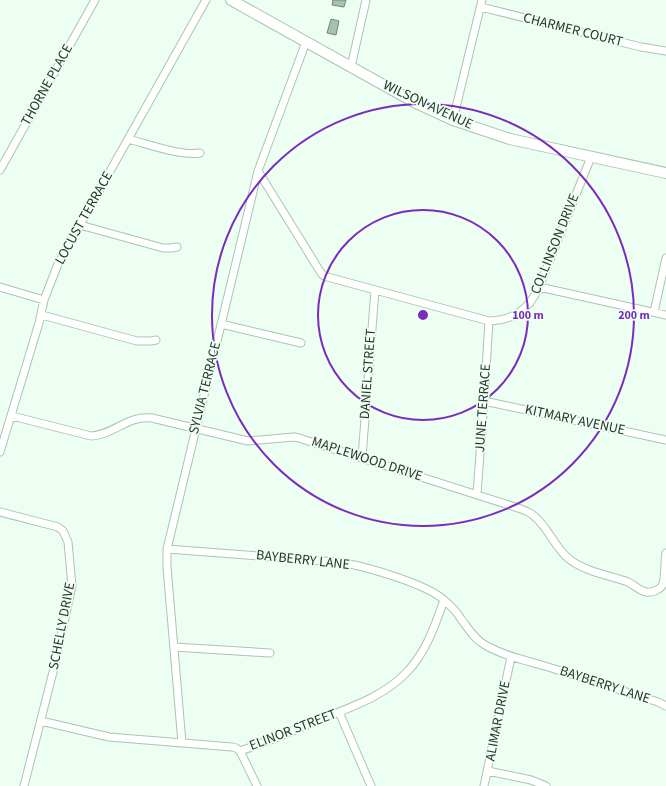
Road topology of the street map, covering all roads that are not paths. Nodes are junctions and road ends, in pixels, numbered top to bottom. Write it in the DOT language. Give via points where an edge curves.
graph roads {
  1 [pos="95,0"];
  2 [pos="206,0"];
  3 [pos="231,0"];
  4 [pos="366,0"];
  5 [pos="481,3"];
  6 [pos="306,42"];
  7 [pos="666,51"];
  8 [pos="351,67"];
  9 [pos="453,120"];
  10 [pos="128,138"];
  11 [pos="200,153"];
  12 [pos="591,157"];
  13 [pos="0,170"];
  14 [pos="258,171"];
  15 [pos="666,173"];
  16 [pos="80,225"];
  17 [pos="177,246"];
  18 [pos="666,258"];
  19 [pos="0,287"];
  20 [pos="539,287"];
  21 [pos="375,290"];
  22 [pos="44,300"];
  23 [pos="654,312"];
  24 [pos="42,315"];
  25 [pos="666,315"];
  26 [pos="489,321"];
  27 [pos="221,324"];
  28 [pos="156,340"];
  29 [pos="301,343"];
  30 [pos="484,401"];
  31 [pos="12,416"];
  32 [pos="196,429"];
  33 [pos="666,440"];
  34 [pos="0,452"];
  35 [pos="362,458"];
  36 [pos="476,494"];
  37 [pos="0,512"];
  38 [pos="167,549"];
  39 [pos="666,553"];
  40 [pos="444,600"];
  41 [pos="174,647"];
  42 [pos="270,653"];
  43 [pos="511,656"];
  44 [pos="666,706"];
  45 [pos="339,712"];
  46 [pos="41,721"];
  47 [pos="182,743"];
  48 [pos="240,751"];
  49 [pos="488,771"];
  50 [pos="24,786"];
  51 [pos="257,786"];
  52 [pos="371,786"];
  53 [pos="484,786"];
  54 [pos="546,786"];
  1 -- 13 [label="street, THORNE PLACE"];
  2 -- 10 [label="street, LOCUST TERRACE"];
  3 -- 6 [label="street, WILSON AVENUE"];
  4 -- 8 [label="street"];
  5 -- 7 [label="street, CHARMER COURT" via="641,47"];
  5 -- 9 [label="street"];
  6 -- 8 [label="street, WILSON AVENUE"];
  6 -- 14 [label="street, SYLVIA TERRACE"];
  8 -- 9 [label="street, WILSON AVENUE" via="414,102"];
  9 -- 12 [label="street, WILSON AVENUE" via="510,139"];
  10 -- 11 [label="street" via="180,152"];
  10 -- 16 [label="street, LOCUST TERRACE"];
  12 -- 15 [label="street, WILSON AVENUE"];
  12 -- 20 [label="street, COLLINSON DRIVE"];
  14 -- 21 [label="street, COLLINSON DRIVE" via="321,273"];
  14 -- 27 [label="street, SYLVIA TERRACE"];
  16 -- 17 [label="street" via="163,248"];
  16 -- 22 [label="street, LOCUST TERRACE" via="58,264"];
  18 -- 23 [label="street"];
  19 -- 22 [label="street"];
  20 -- 23 [label="street"];
  20 -- 26 [label="street, COLLINSON DRIVE" via="524,309 506,318"];
  21 -- 26 [label="street, COLLINSON DRIVE"];
  21 -- 35 [label="street, DANIEL STREET"];
  22 -- 24 [label="street, LOCUST TERRACE"];
  23 -- 25 [label="street"];
  24 -- 28 [label="street" via="138,341"];
  24 -- 31 [label="street, LOCUST TERRACE"];
  26 -- 30 [label="street, JUNE TERRACE"];
  27 -- 29 [label="street"];
  27 -- 32 [label="street, SYLVIA TERRACE"];
  30 -- 33 [label="street, KITMARY AVENUE"];
  30 -- 36 [label="street, JUNE TERRACE"];
  31 -- 32 [label="street, MAPLEWOOD DRIVE" via="91,436 101,435 143,417"];
  31 -- 34 [label="street, LOCUST TERRACE"];
  32 -- 35 [label="street, MAPLEWOOD DRIVE" via="248,441 294,437"];
  32 -- 38 [label="street, SYLVIA TERRACE"];
  35 -- 36 [label="street, MAPLEWOOD DRIVE"];
  36 -- 39 [label="street, MAPLEWOOD DRIVE" via="534,516 562,552 578,565 629,582 644,592 654,592 664,582"];
  37 -- 46 [label="street, SCHELLY DRIVE" via="58,528 63,531 68,542 72,586"];
  38 -- 40 [label="street, BAYBERRY LANE" via="347,563 429,590"];
  38 -- 41 [label="street, SYLVIA TERRACE"];
  40 -- 43 [label="street, BAYBERRY LANE" via="480,642"];
  40 -- 45 [label="street, ELINOR STREET" via="429,639 407,672 383,692"];
  41 -- 42 [label="street"];
  41 -- 47 [label="street, SYLVIA TERRACE"];
  43 -- 44 [label="street, BAYBERRY LANE"];
  43 -- 49 [label="street, ALIMAR DRIVE"];
  45 -- 48 [label="street, ELINOR STREET"];
  45 -- 52 [label="street"];
  46 -- 47 [label="street, ELINOR STREET" via="109,737"];
  46 -- 50 [label="street, SCHELLY DRIVE"];
  47 -- 48 [label="street, ELINOR STREET" via="232,747"];
  48 -- 51 [label="street"];
  49 -- 53 [label="street, ALIMAR DRIVE"];
  49 -- 54 [label="street" via="531,780"];
}
